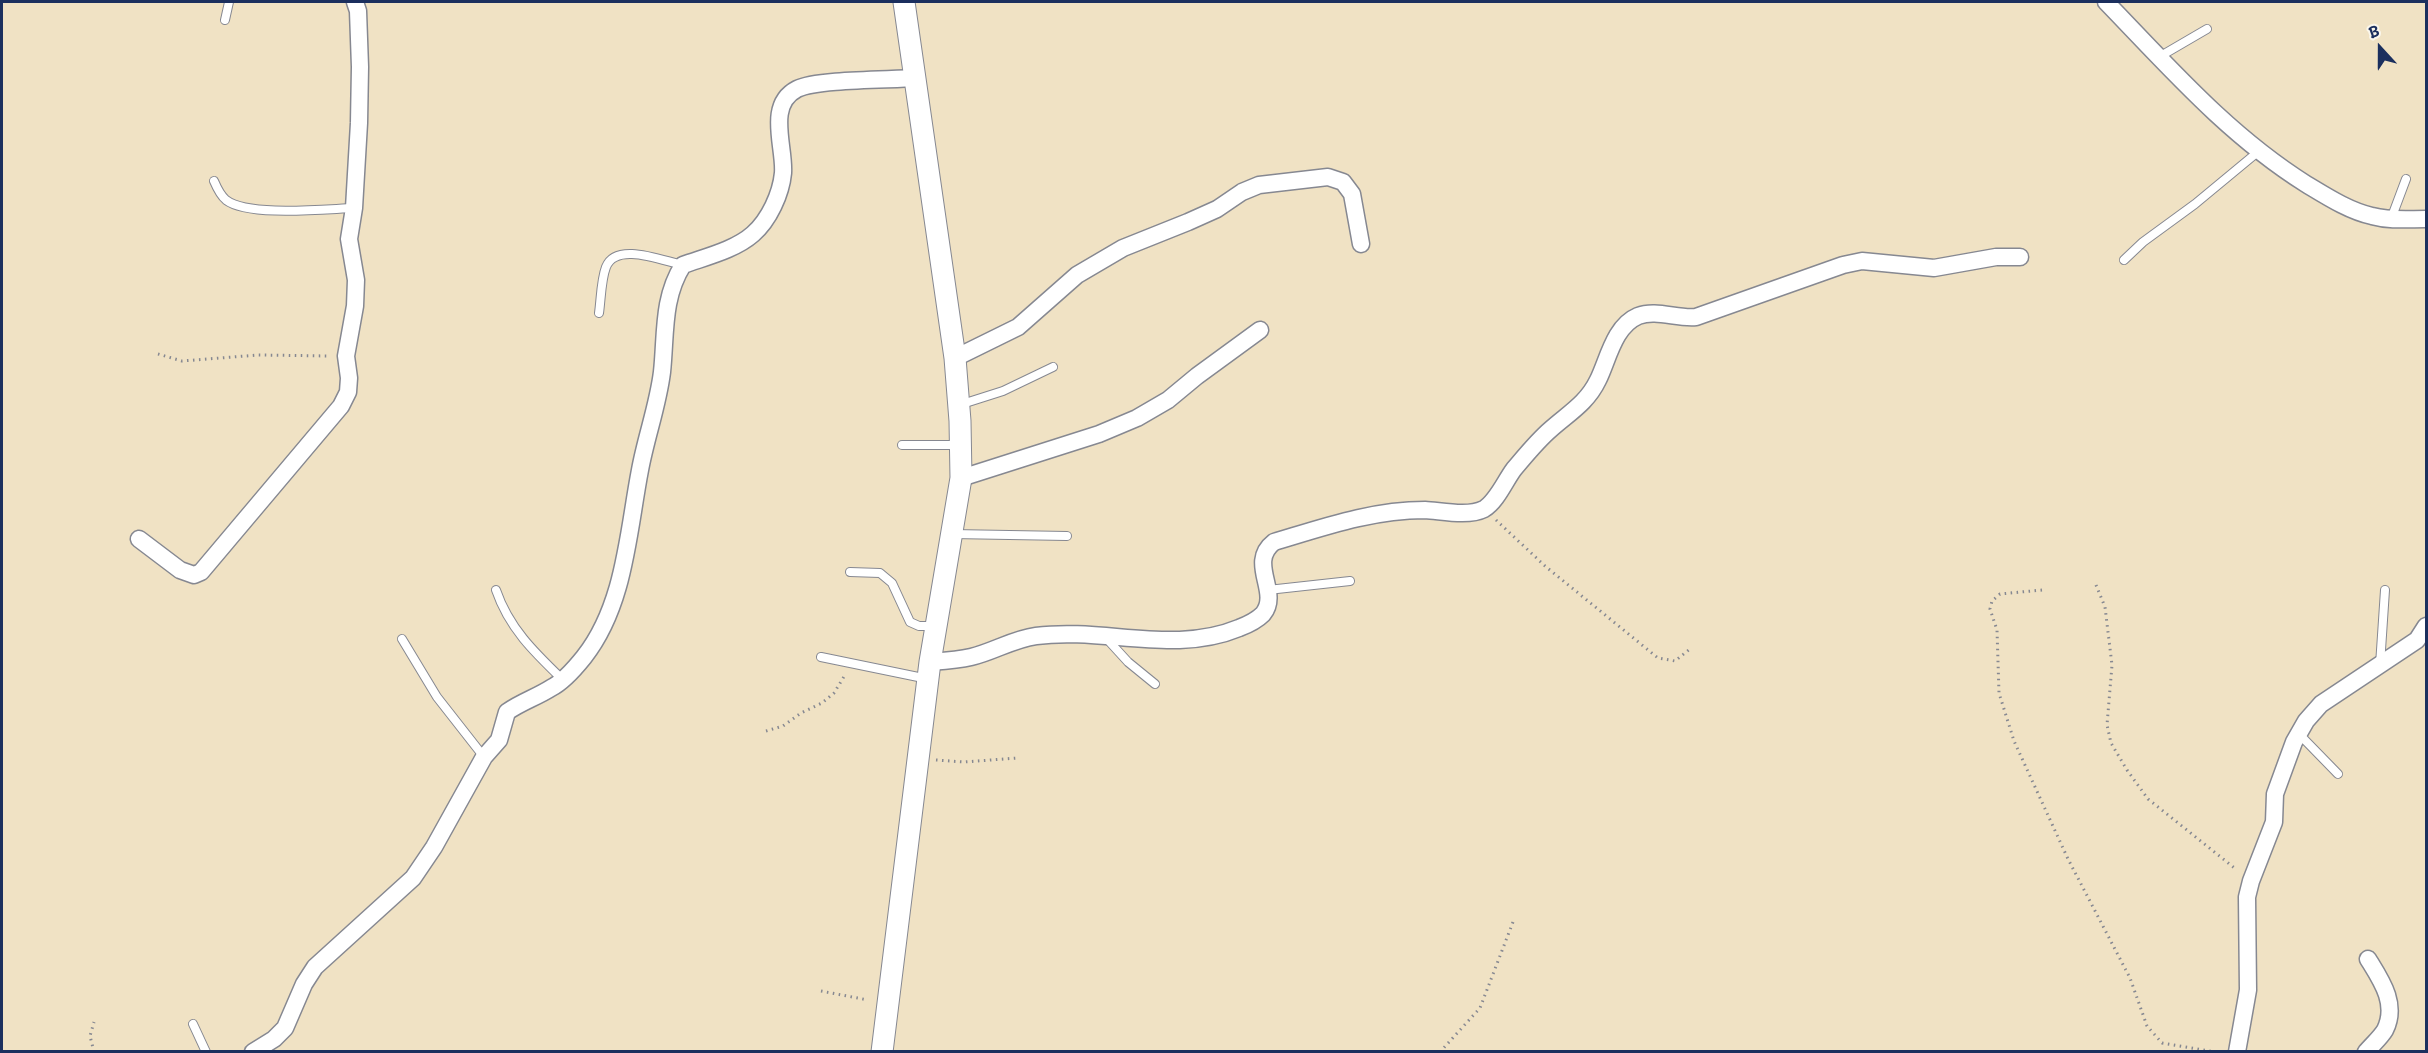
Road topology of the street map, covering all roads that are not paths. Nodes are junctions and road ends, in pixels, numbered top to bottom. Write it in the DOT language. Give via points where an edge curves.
graph roads {
  1 [pos="230,2"];
  2 [pos="355,2"];
  3 [pos="904,2"];
  4 [pos="2106,2"];
  5 [pos="225,20"];
  6 [pos="2207,29"];
  7 [pos="2159,57"];
  8 [pos="915,78"];
  9 [pos="2259,151"];
  10 [pos="2406,179"];
  11 [pos="214,181"];
  12 [pos="354,208"];
  13 [pos="2427,219"];
  14 [pos="2391,220"];
  15 [pos="1361,244"];
  16 [pos="2020,257"];
  17 [pos="2124,260"];
  18 [pos="683,266"];
  19 [pos="599,313"];
  20 [pos="1260,330"];
  21 [pos="955,358"];
  22 [pos="1053,367"];
  23 [pos="959,405"];
  24 [pos="902,445"];
  25 [pos="960,445"];
  26 [pos="960,478"];
  27 [pos="951,534"];
  28 [pos="1067,536"];
  29 [pos="139,539"];
  30 [pos="850,572"];
  31 [pos="1350,581"];
  32 [pos="496,590"];
  33 [pos="1268,590"];
  34 [pos="2385,590"];
  35 [pos="936,626"];
  36 [pos="2427,626"];
  37 [pos="1104,636"];
  38 [pos="402,639"];
  39 [pos="821,657"];
  40 [pos="2379,665"];
  41 [pos="929,671"];
  42 [pos="562,679"];
  43 [pos="1155,684"];
  44 [pos="2299,734"];
  45 [pos="484,757"];
  46 [pos="2338,774"];
  47 [pos="2368,959"];
  48 [pos="193,1024"];
  49 [pos="207,1052"];
  50 [pos="253,1052"];
  51 [pos="882,1052"];
  52 [pos="2236,1052"];
  53 [pos="2366,1052"];
  1 -- 5 [label="lane"];
  2 -- 12 [label="street" via="360,67"];
  3 -- 8 [label="street"];
  4 -- 7 [label="street"];
  6 -- 7 [label="lane"];
  7 -- 9 [label="street" via="2219,119"];
  8 -- 18 [label="street" via="817,84 790,94 779,122 781,188 766,218 745,239"];
  8 -- 21 [label="street"];
  9 -- 14 [label="street" via="2327,197 2369,216"];
  9 -- 17 [label="lane"];
  10 -- 14 [label="lane"];
  11 -- 12 [label="lane" via="228,202 246,209"];
  12 -- 29 [label="street" via="349,239 356,280 355,306 346,356 348,385 341,406 201,572 194,575 180,570"];
  13 -- 14 [label="street"];
  15 -- 21 [label="street" via="1352,194 1342,182 1328,177 1259,185 1217,209 1123,248 1077,275 1018,327"];
  16 -- 33 [label="street" via="1996,257 1934,268 1862,261 1696,317 1650,312 1636,316 1625,324 1591,394 1580,408 1537,441 1484,509 1470,513 1424,510 1371,514 1274,542 1265,549 1263,561"];
  18 -- 19 [label="lane" via="626,252 614,256 605,268"];
  18 -- 42 [label="street" via="671,289 658,392 623,568 594,643"];
  20 -- 26 [label="street" via="1168,400 1137,417 1099,434"];
  21 -- 23 [label="street"];
  22 -- 23 [label="lane" via="1003,391"];
  23 -- 25 [label="street"];
  24 -- 25 [label="lane"];
  25 -- 26 [label="street"];
  26 -- 27 [label="street"];
  27 -- 28 [label="lane"];
  27 -- 35 [label="street"];
  30 -- 35 [label="lane" via="880,573 892,582 910,622"];
  31 -- 33 [label="lane"];
  32 -- 42 [label="lane" via="512,626"];
  33 -- 37 [label="street" via="1263,613 1249,624 1226,633 1194,640"];
  34 -- 40 [label="lane"];
  35 -- 41 [label="street"];
  36 -- 40 [label="street" via="2417,640"];
  37 -- 41 [label="street" via="1036,636"];
  37 -- 43 [label="lane"];
  38 -- 45 [label="lane" via="437,697"];
  39 -- 41 [label="lane"];
  40 -- 44 [label="street" via="2321,704"];
  41 -- 51 [label="street"];
  42 -- 45 [label="street" via="553,688 507,712 499,740"];
  44 -- 46 [label="lane"];
  44 -- 52 [label="street" via="2275,794 2274,822 2247,897 2248,990"];
  45 -- 50 [label="street" via="413,878 315,967 285,1028"];
  47 -- 53 [label="street" via="2390,1005 2385,1029"];
  48 -- 49 [label="lane"];
}
